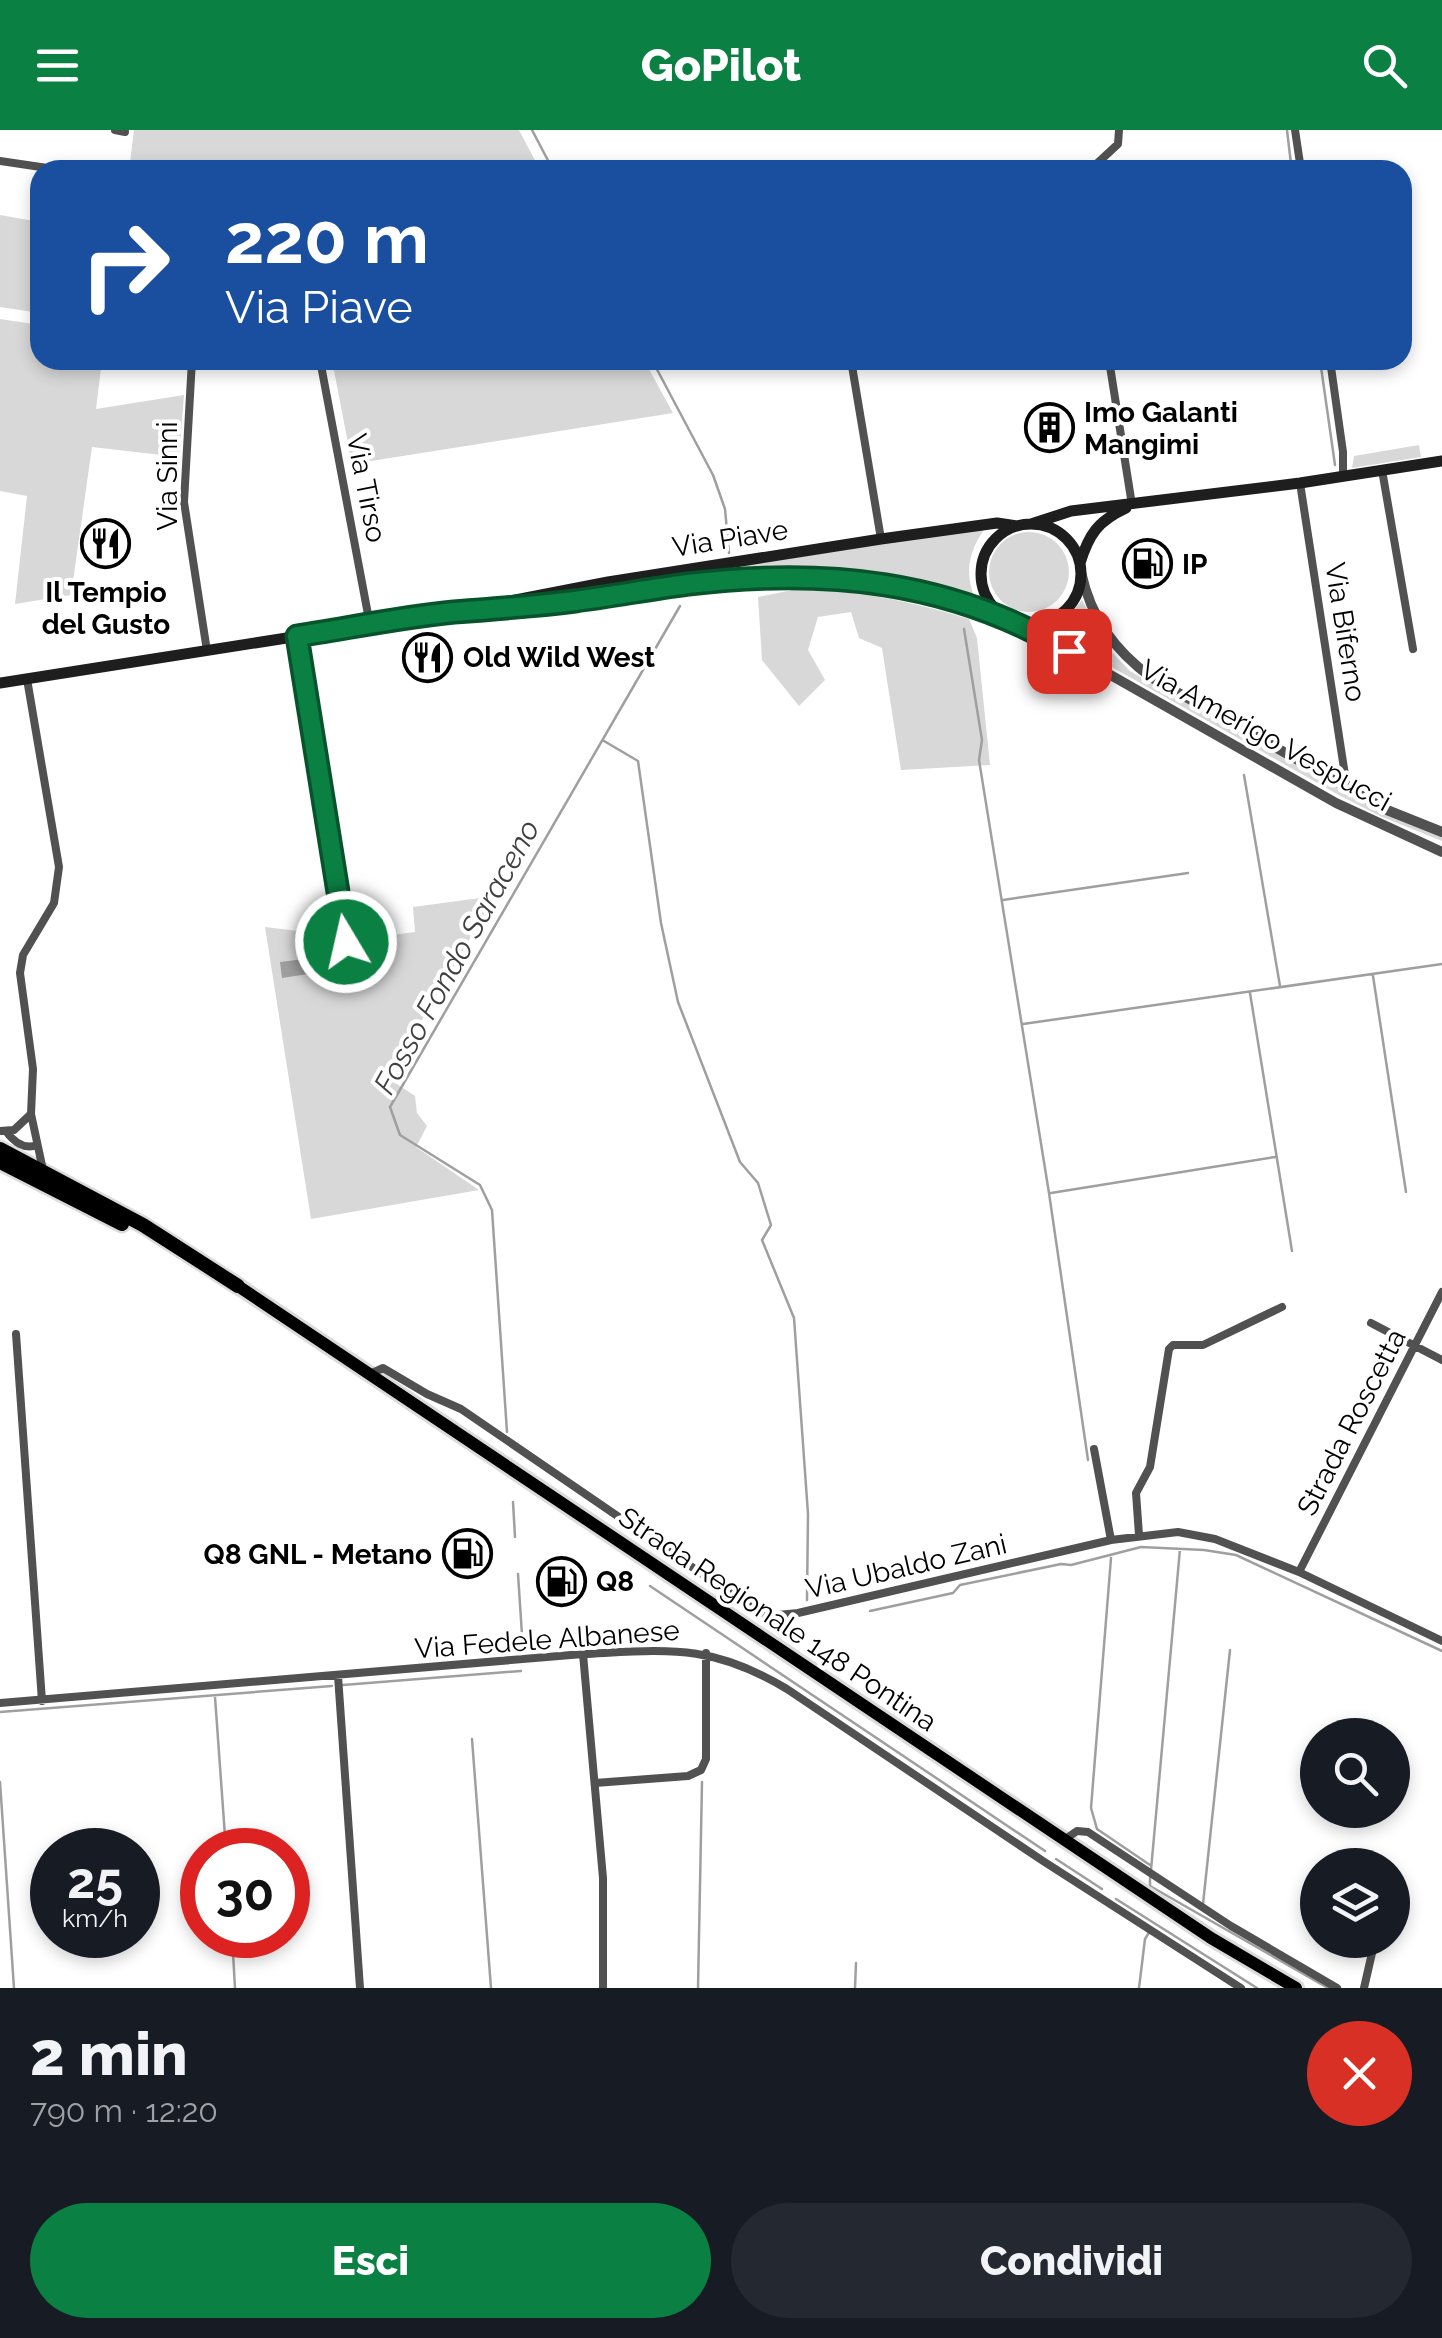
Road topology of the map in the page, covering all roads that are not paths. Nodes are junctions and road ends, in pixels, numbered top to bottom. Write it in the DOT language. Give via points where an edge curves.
graph roads {
  1 [pos="1120,130"];
  2 [pos="1295,130"];
  3 [pos="1101,160"];
  4 [pos="1300,160"];
  5 [pos="0,161"];
  6 [pos="30,166"];
  7 [pos="191,370"];
  8 [pos="322,370"];
  9 [pos="854,370"];
  10 [pos="1111,370"];
  11 [pos="1331,370"];
  12 [pos="1442,461"];
  13 [pos="1382,470"];
  14 [pos="1342,476"];
  15 [pos="1300,483"];
  16 [pos="1132,505"];
  17 [pos="1030,524"];
  18 [pos="1017,526"];
  19 [pos="881,538"];
  20 [pos="1080,568"];
  21 [pos="452,612"];
  22 [pos="1002,616"];
  23 [pos="1019,623"];
  24 [pos="370,625"];
  25 [pos="297,636"];
  26 [pos="1413,649"];
  27 [pos="207,651"];
  28 [pos="27,679"];
  29 [pos="0,683"];
  30 [pos="1347,788"];
  31 [pos="1442,832"];
  32 [pos="1442,852"];
  33 [pos="346,942"];
  34 [pos="32,1114"];
  35 [pos="3,1131"];
  36 [pos="37,1145"];
  37 [pos="0,1148"];
  38 [pos="0,1162"];
  39 [pos="43,1171"];
  40 [pos="238,1286"];
  41 [pos="1442,1292"];
  42 [pos="1282,1306"];
  43 [pos="1371,1323"];
  44 [pos="16,1334"];
  45 [pos="1415,1346"];
  46 [pos="1442,1360"];
  47 [pos="370,1374"];
  48 [pos="1094,1449"];
  49 [pos="1139,1534"];
  50 [pos="1111,1540"];
  51 [pos="1299,1572"];
  52 [pos="1442,1641"];
  53 [pos="706,1653"];
  54 [pos="583,1654"];
  55 [pos="338,1676"];
  56 [pos="42,1700"];
  57 [pos="0,1704"];
  58 [pos="595,1782"];
  59 [pos="1064,1840"];
  60 [pos="1371,1958"];
  61 [pos="360,1988"];
  62 [pos="603,1988"];
  63 [pos="1242,1988"];
  64 [pos="1296,1988"];
  65 [pos="1336,1988"];
  66 [pos="1364,1988"];
  1 -- 3 [label="street" via="1118,144"];
  2 -- 4 [label="street"];
  5 -- 6 [label="street"];
  7 -- 27 [label="street, Via Sinni" via="184,502"];
  8 -- 24 [label="street, Via Tirso"];
  9 -- 19 [label="street"];
  10 -- 16 [label="street"];
  11 -- 14 [label="street"];
  12 -- 13 [label="main road"];
  13 -- 14 [label="main road"];
  13 -- 26 [label="street"];
  14 -- 15 [label="main road"];
  15 -- 16 [label="main road"];
  15 -- 30 [label="street, Via Biferno"];
  16 -- 17 [label="main road" via="1071,511"];
  16 -- 20 [label="main road" via="1099,522"];
  17 -- 18 [label="main road"];
  17 -- 20 [label="main road" via="1067,539"];
  18 -- 19 [label="main road, Via Piave"];
  18 -- 22 [label="main road" via="990,544 980,574"];
  19 -- 21 [label="main road, Via Piave"];
  20 -- 23 [label="main road" via="1079,587 1062,613"];
  20 -- 30 [label="street, Via Amerigo Vespucci" via="1100,624 1134,664"];
  21 -- 22 [label="main road, Via Piave" via="785,578 902,586"];
  21 -- 24 [label="main road, Via Piave"];
  22 -- 23 [label="main road"];
  23 -- 32 [label="street, Via Amerigo Vespucci" via="1336,802"];
  24 -- 25 [label="main road, Via Piave"];
  25 -- 27 [label="main road, Via Piave"];
  25 -- 33 [label="street"];
  27 -- 28 [label="main road, Via Piave"];
  28 -- 29 [label="main road, Via Piave"];
  28 -- 34 [label="street" via="59,873 52,908 20,969"];
  30 -- 31 [label="street, Via Amerigo Vespucci"];
  34 -- 35 [label="street"];
  34 -- 36 [label="street"];
  35 -- 36 [label="street" via="22,1145"];
  36 -- 39 [label="street"];
  37 -- 39 [label="highway, Strada Regionale 148 Pontina"];
  38 -- 40 [label="highway, Strada Regionale 148 Pontina"];
  39 -- 40 [label="highway, Strada Regionale 148 Pontina"];
  40 -- 47 [label="main road, Strada Regionale 148 Pontina"];
  41 -- 45 [label="street, Strada Roscetta"];
  42 -- 49 [label="street" via="1203,1346 1169,1349 1150,1467 1136,1494"];
  43 -- 45 [label="street"];
  44 -- 56 [label="street"];
  45 -- 46 [label="street"];
  45 -- 51 [label="street, Strada Roscetta"];
  47 -- 50 [label="street, Via Ubaldo Zani" via="383,1368 460,1409 768,1616"];
  47 -- 59 [label="main road, Strada Regionale 148 Pontina"];
  48 -- 50 [label="street"];
  49 -- 50 [label="street, Via Ubaldo Zani"];
  49 -- 51 [label="street, Via Ubaldo Zani" via="1202,1535"];
  51 -- 52 [label="street, Via Ubaldo Zani"];
  53 -- 54 [label="street, Via Fedele Albanese"];
  53 -- 58 [label="street" via="703,1768 688,1776"];
  53 -- 63 [label="street, Via Fedele Albanese" via="786,1689"];
  54 -- 55 [label="street, Via Fedele Albanese"];
  54 -- 58 [label="street"];
  55 -- 56 [label="street, Via Fedele Albanese"];
  55 -- 61 [label="street"];
  56 -- 57 [label="street, Via Fedele Albanese"];
  58 -- 62 [label="street"];
  59 -- 64 [label="main road, Strada Regionale 148 Pontina"];
  59 -- 65 [label="street" via="1088,1832"];
  60 -- 66 [label="street"];
}
